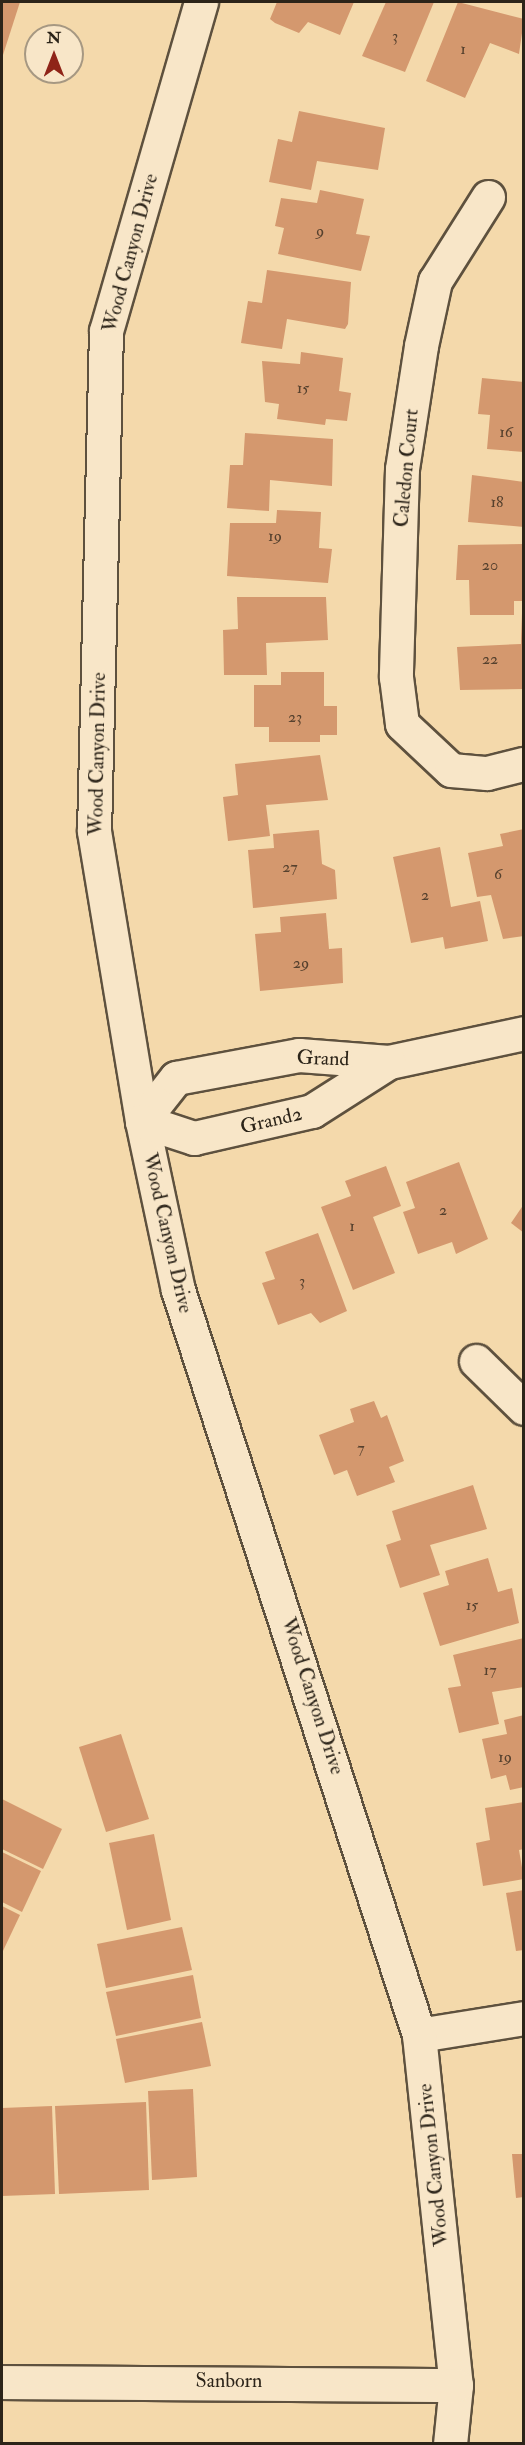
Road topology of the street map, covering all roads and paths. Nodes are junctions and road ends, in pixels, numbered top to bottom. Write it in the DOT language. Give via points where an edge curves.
graph roads {
  1 [pos="201,2"];
  2 [pos="488,197"];
  3 [pos="524,764"];
  4 [pos="524,1034"];
  5 [pos="389,1062"];
  6 [pos="142,1121"];
  7 [pos="476,1361"];
  8 [pos="524,1408"];
  9 [pos="524,2018"];
  10 [pos="419,2035"];
  11 [pos="2,2382"];
  12 [pos="456,2385"];
  13 [pos="450,2444"];
  1 -- 6 [label="street, Wood Canyon Drive" via="106,331 94,831"];
  2 -- 3 [label="street, Caledon Court" via="435,281 402,469 396,677 402,724 422,748 451,770 487,773"];
  4 -- 5 [label="street, Grand"];
  5 -- 6 [label="street, Grand2" via="312,1111 194,1138"];
  5 -- 6 [label="street, Grand" via="299,1054 176,1078"];
  6 -- 10 [label="street, Wood Canyon Drive" via="178,1290"];
  7 -- 8 [label="street"];
  9 -- 10 [label="street"];
  10 -- 12 [label="street, Wood Canyon Drive"];
  11 -- 12 [label="street, Sanborn"];
  12 -- 13 [label="street, Wood Canyon Drive"];
}
